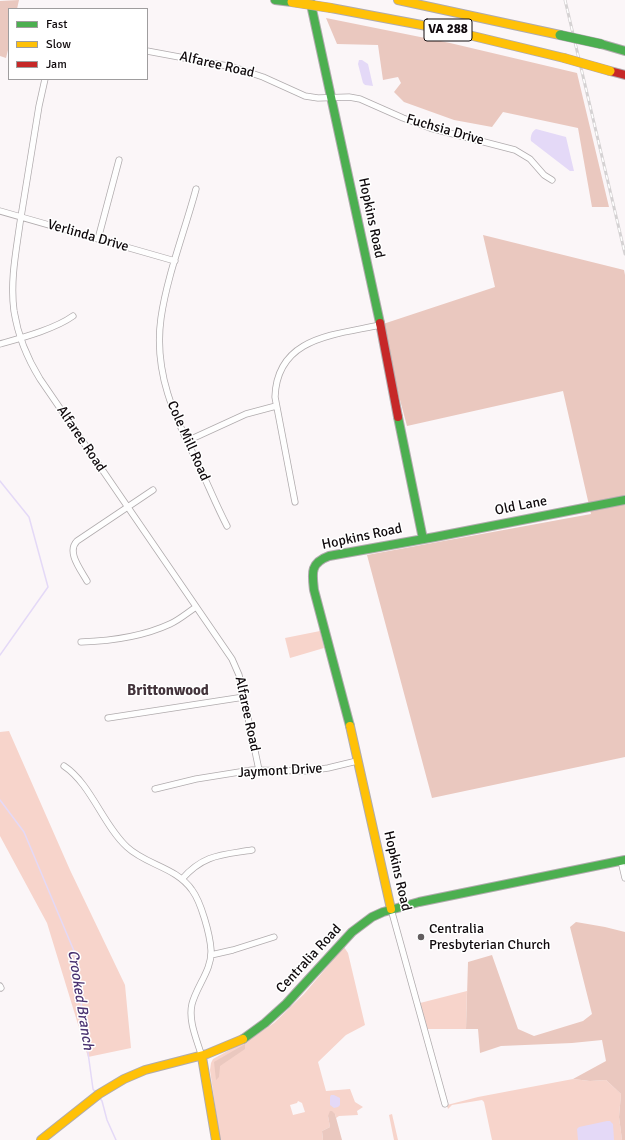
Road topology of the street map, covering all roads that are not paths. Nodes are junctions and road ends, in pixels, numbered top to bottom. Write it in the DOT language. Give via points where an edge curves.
graph roads {
  1 [pos="275,0"];
  2 [pos="310,0"];
  3 [pos="398,0"];
  4 [pos="148,51"];
  5 [pos="625,51"];
  6 [pos="625,75"];
  7 [pos="45,80"];
  8 [pos="330,97"];
  9 [pos="120,160"];
  10 [pos="552,180"];
  11 [pos="196,189"];
  12 [pos="0,211"];
  13 [pos="21,217"];
  14 [pos="98,239"];
  15 [pos="175,261"];
  16 [pos="72,316"];
  17 [pos="380,325"];
  18 [pos="20,338"];
  19 [pos="0,344"];
  20 [pos="276,406"];
  21 [pos="187,441"];
  22 [pos="153,490"];
  23 [pos="625,500"];
  24 [pos="295,502"];
  25 [pos="128,508"];
  26 [pos="227,526"];
  27 [pos="423,539"];
  28 [pos="86,581"];
  29 [pos="196,607"];
  30 [pos="81,642"];
  31 [pos="244,697"];
  32 [pos="108,718"];
  33 [pos="357,761"];
  34 [pos="64,766"];
  35 [pos="259,770"];
  36 [pos="155,789"];
  37 [pos="252,850"];
  38 [pos="623,861"];
  39 [pos="625,878"];
  40 [pos="182,879"];
  41 [pos="391,908"];
  42 [pos="274,937"];
  43 [pos="211,955"];
  44 [pos="202,1057"];
  45 [pos="445,1104"];
  46 [pos="41,1140"];
  47 [pos="216,1140"];
  1 -- 6 [label="main road, VA 288, bridge" via="378,16 468,34"];
  2 -- 8 [label="main road, Hopkins Road"];
  3 -- 5 [label="main road, VA 288, bridge"];
  4 -- 8 [label="street, Alfaree Road" via="233,67 263,76 305,96"];
  7 -- 13 [label="street, Alfaree Road"];
  8 -- 10 [label="street, Fuchsia Drive" via="360,99 430,128 515,150 530,159"];
  8 -- 17 [label="main road, Hopkins Road"];
  9 -- 14 [label="street"];
  11 -- 15 [label="street, Cole Mill Road"];
  12 -- 13 [label="street, Verlinda Drive"];
  13 -- 14 [label="street, Verlinda Drive"];
  13 -- 18 [label="street, Alfaree Road" via="12,282 14,311"];
  14 -- 15 [label="street, Verlinda Drive"];
  15 -- 21 [label="street, Cole Mill Road" via="162,317 161,358 170,404"];
  16 -- 18 [label="street" via="64,322"];
  17 -- 20 [label="street" via="317,340 294,352 283,364 277,379"];
  17 -- 27 [label="main road, Hopkins Road"];
  18 -- 19 [label="street"];
  18 -- 25 [label="street, Alfaree Road" via="40,379"];
  20 -- 21 [label="street" via="246,414"];
  20 -- 24 [label="street"];
  21 -- 26 [label="street, Cole Mill Road"];
  22 -- 25 [label="street"];
  23 -- 27 [label="main road, Old Lane"];
  25 -- 28 [label="street" via="73,546 72,553"];
  25 -- 29 [label="street, Alfaree Road"];
  27 -- 33 [label="main road, Hopkins Road" via="324,557 317,562 312,571 314,590"];
  29 -- 30 [label="street" via="170,624 148,632"];
  29 -- 31 [label="street, Alfaree Road" via="232,660 239,675"];
  31 -- 32 [label="street"];
  31 -- 35 [label="street, Alfaree Road"];
  33 -- 35 [label="street, Jaymont Drive" via="307,771"];
  33 -- 41 [label="main road, Hopkins Road"];
  34 -- 40 [label="street" via="78,778 110,827 127,847 141,858"];
  35 -- 36 [label="street, Jaymont Drive" via="196,779"];
  37 -- 40 [label="street" via="208,859 194,867"];
  38 -- 39 [label="street"];
  38 -- 41 [label="main road, Centralia Road"];
  40 -- 43 [label="street" via="200,906"];
  41 -- 44 [label="main road, Centralia Road" via="372,917 355,930 269,1020 242,1039"];
  41 -- 45 [label="street, Hopkins Road"];
  42 -- 43 [label="street"];
  43 -- 44 [label="street" via="209,967 194,998 191,1012"];
  44 -- 46 [label="main road, Centralia Road" via="138,1073 122,1080 93,1098"];
  44 -- 47 [label="main road"];
}
